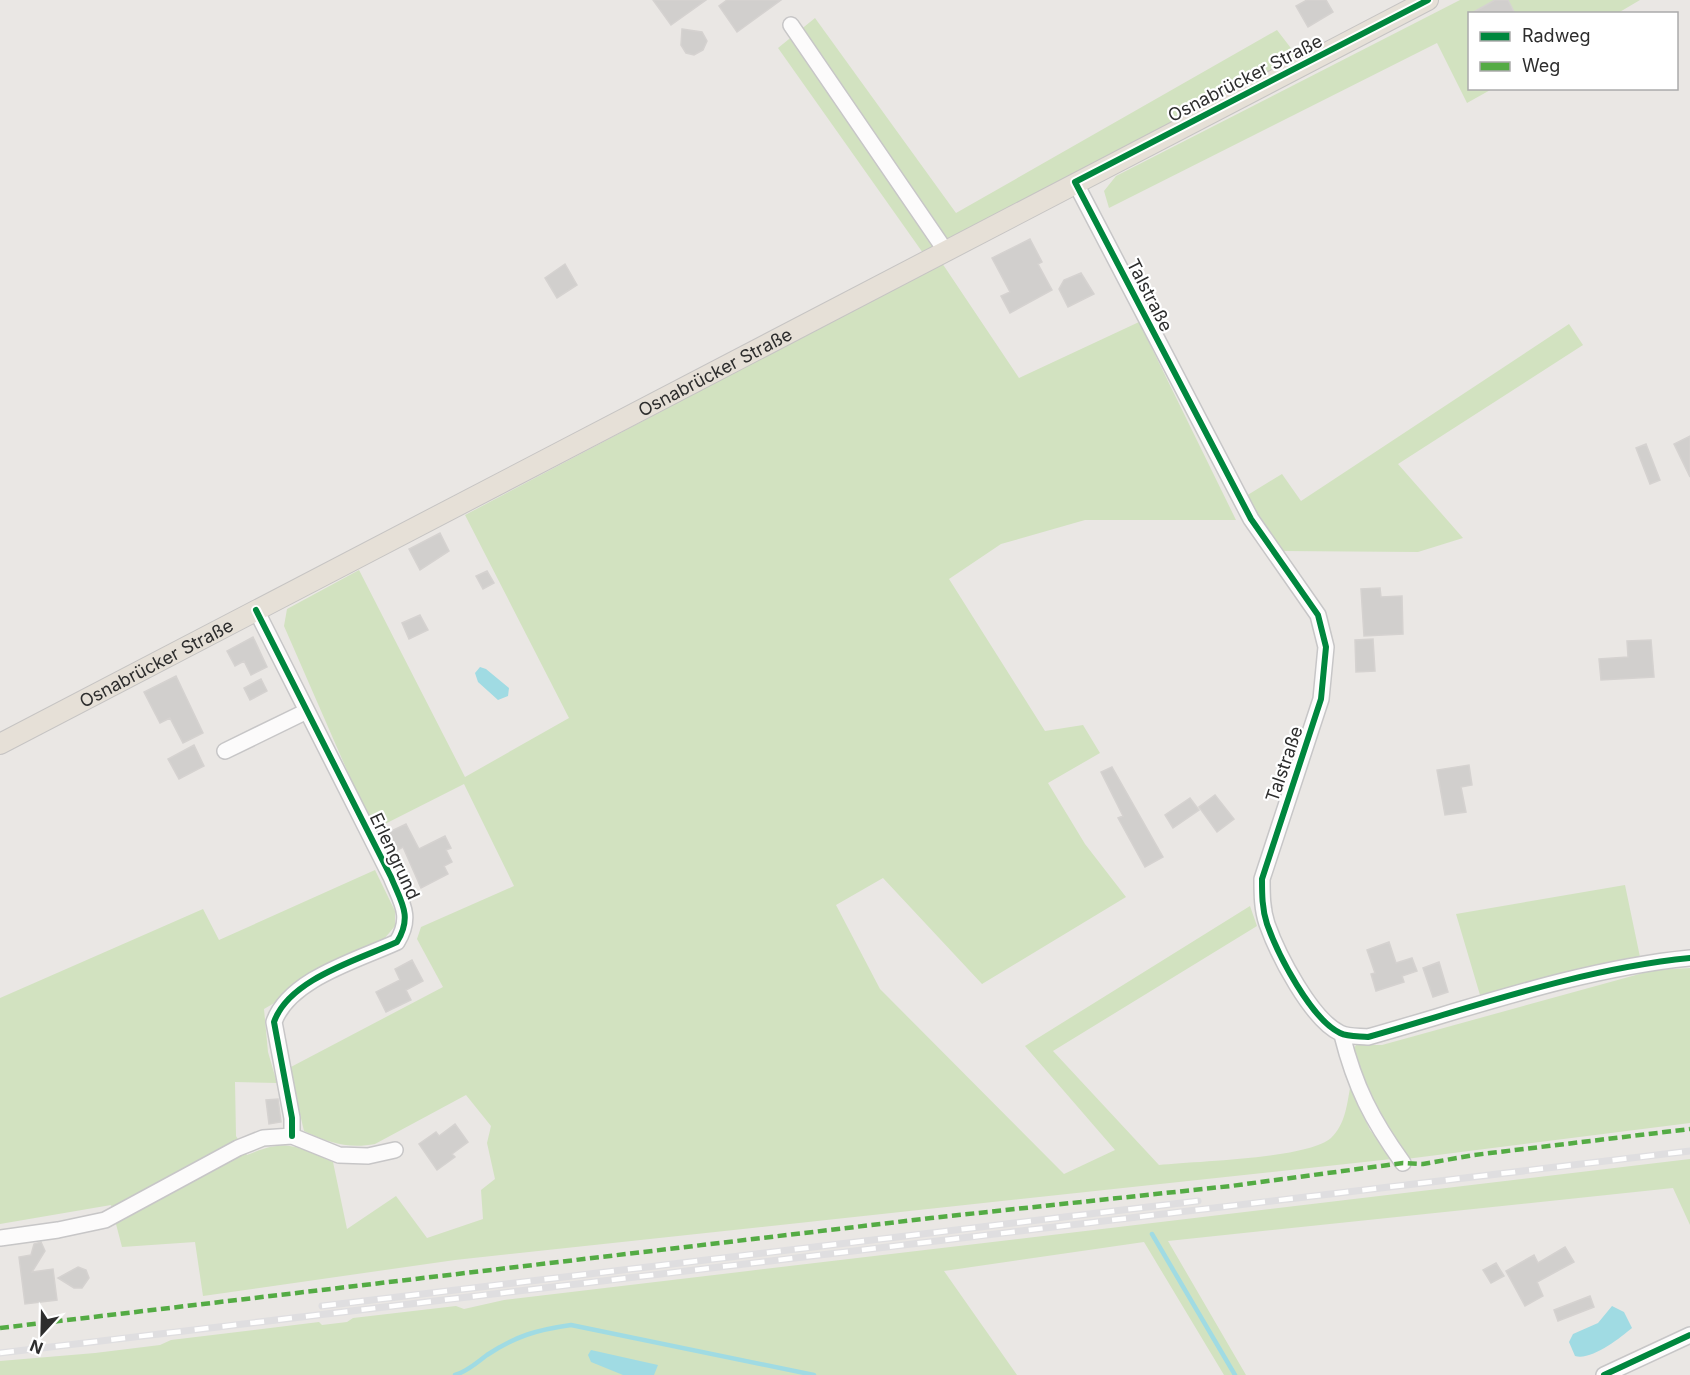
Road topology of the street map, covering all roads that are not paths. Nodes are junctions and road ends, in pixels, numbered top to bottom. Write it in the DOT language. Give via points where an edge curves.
graph roads {
  1 [pos="1428,0"];
  2 [pos="791,25"];
  3 [pos="1075,182"];
  4 [pos="945,250"];
  5 [pos="256,610"];
  6 [pos="307,711"];
  7 [pos="0,744"];
  8 [pos="225,751"];
  9 [pos="1690,958"];
  10 [pos="1342,1035"];
  11 [pos="292,1136"];
  12 [pos="395,1150"];
  13 [pos="1403,1163"];
  14 [pos="0,1238"];
  15 [pos="1690,1335"];
  16 [pos="1604,1375"];
  1 -- 3 [label="main road, Osnabrücker Straße"];
  2 -- 4 [label="street"];
  3 -- 4 [label="main road, Osnabrücker Straße"];
  3 -- 10 [label="street, Talstraße" via="1251,519 1318,615 1326,647 1321,699 1269,851 1262,879 1262,901 1268,925 1307,1003"];
  4 -- 5 [label="main road, Osnabrücker Straße"];
  5 -- 6 [label="street, Erlengrund"];
  5 -- 7 [label="main road, Osnabrücker Straße"];
  6 -- 8 [label="street"];
  6 -- 11 [label="street, Erlengrund" via="391,877 405,913 405,928 397,942 310,982 279,1007 274,1022"];
  9 -- 10 [label="street" via="1645,963 1555,983 1368,1037"];
  10 -- 13 [label="street" via="1352,1075 1377,1127"];
  11 -- 12 [label="street" via="339,1155 369,1156"];
  11 -- 14 [label="street" via="263,1138 238,1149 105,1220"];
  15 -- 16 [label="street"];
}
